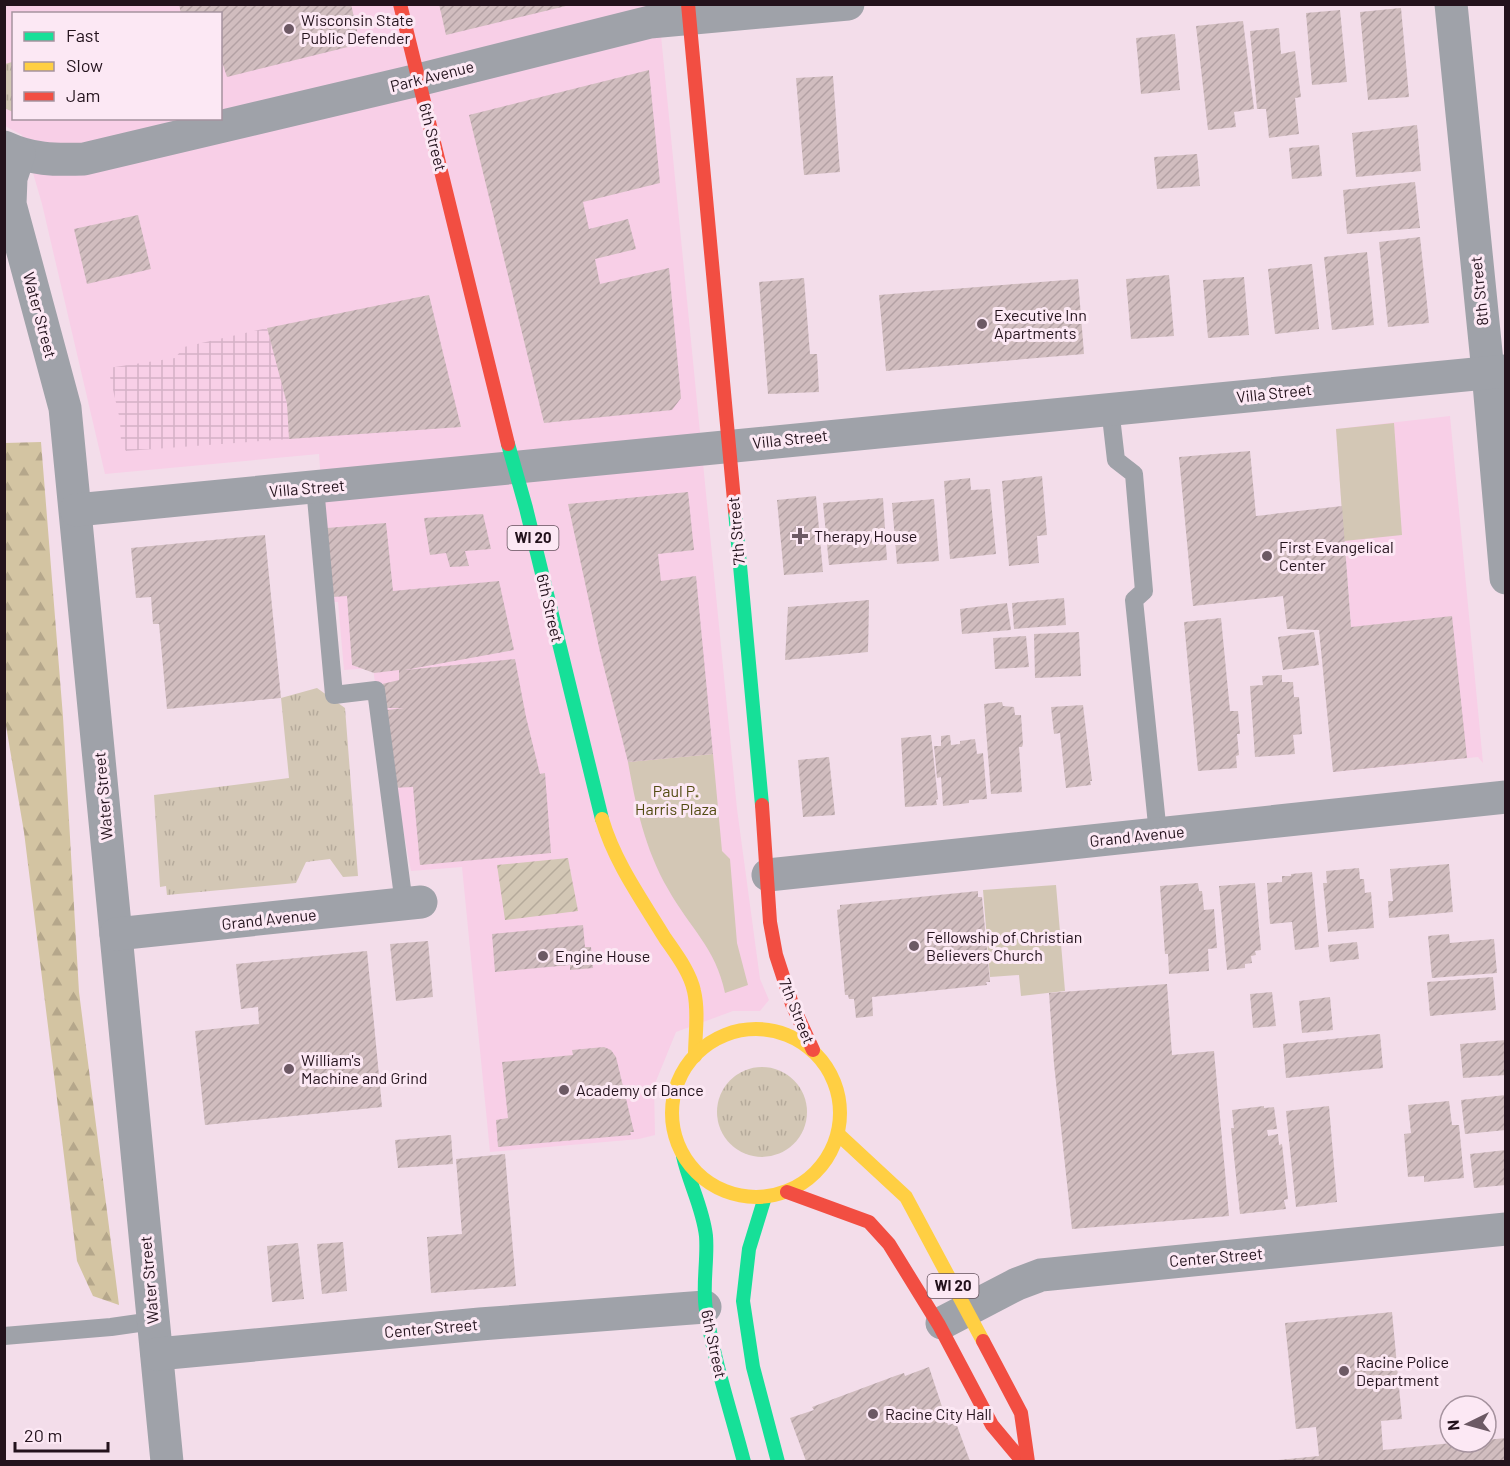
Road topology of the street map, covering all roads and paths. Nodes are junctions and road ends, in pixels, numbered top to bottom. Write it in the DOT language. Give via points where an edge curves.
graph roads {
  1 [pos="400,4"];
  2 [pos="848,4"];
  3 [pos="1451,4"];
  4 [pos="689,11"];
  5 [pos="418,80"];
  6 [pos="12,150"];
  7 [pos="1497,371"];
  8 [pos="1110,408"];
  9 [pos="728,445"];
  10 [pos="514,467"];
  11 [pos="315,487"];
  12 [pos="76,510"];
  13 [pos="1506,578"];
  14 [pos="1506,797"];
  15 [pos="1158,834"];
  16 [pos="768,875"];
  17 [pos="412,903"];
  18 [pos="116,934"];
  19 [pos="813,1050"];
  20 [pos="695,1056"];
  21 [pos="838,1134"];
  22 [pos="683,1156"];
  23 [pos="788,1192"];
  24 [pos="765,1197"];
  25 [pos="1506,1229"];
  26 [pos="705,1307"];
  27 [pos="952,1317"];
  28 [pos="153,1321"];
  29 [pos="4,1336"];
  30 [pos="157,1354"];
  31 [pos="167,1461"];
  32 [pos="744,1461"];
  33 [pos="778,1461"];
  34 [pos="1023,1461"];
  35 [pos="1028,1461"];
  1 -- 5 [label="main road, 6th Street / WI 20"];
  2 -- 4 [label="street, Park Avenue"];
  3 -- 7 [label="street, 8th Street"];
  4 -- 5 [label="street, Park Avenue"];
  4 -- 9 [label="main road, 7th Street"];
  5 -- 6 [label="street, Park Avenue" via="84,159 49,160"];
  5 -- 10 [label="main road, 6th Street / WI 20"];
  6 -- 12 [label="street, Water Street" via="10,204 65,408"];
  7 -- 8 [label="street, Villa Street"];
  7 -- 13 [label="street, 8th Street"];
  8 -- 9 [label="street, Villa Street"];
  8 -- 15 [label="lane" via="1116,459 1134,474 1144,591 1134,600"];
  9 -- 10 [label="street, Villa Street"];
  9 -- 16 [label="main road, 7th Street"];
  10 -- 11 [label="street, Villa Street"];
  10 -- 20 [label="main road, 6th Street / WI 20" via="608,839 694,989"];
  11 -- 12 [label="street, Villa Street"];
  11 -- 17 [label="lane" via="334,695 376,690"];
  12 -- 18 [label="street, Water Street"];
  14 -- 15 [label="street, Grand Avenue"];
  15 -- 16 [label="street, Grand Avenue"];
  16 -- 19 [label="main road, 7th Street" via="770,924 776,953 795,1015"];
  17 -- 18 [label="street, Grand Avenue"];
  18 -- 28 [label="street, Water Street"];
  19 -- 20 [label="main road" via="794,1037 760,1029 724,1035"];
  19 -- 21 [label="main road" via="831,1073 839,1096"];
  20 -- 22 [label="main road" via="676,1086 673,1104 675,1131"];
  21 -- 23 [label="main road" via="819,1169"];
  21 -- 27 [label="main road, WI 20" via="906,1197"];
  22 -- 24 [label="main road" via="718,1188 733,1195"];
  22 -- 26 [label="main road, 6th Street" via="706,1236"];
  23 -- 24 [label="main road"];
  23 -- 27 [label="main road, WI 20" via="869,1222"];
  24 -- 33 [label="main road, 6th Street" via="749,1249 744,1301 753,1367"];
  25 -- 27 [label="street, Center Street" via="1041,1275"];
  26 -- 30 [label="street, Center Street"];
  26 -- 32 [label="main road, 6th Street"];
  27 -- 34 [label="main road, WI 20" via="992,1425"];
  27 -- 35 [label="main road, WI 20" via="1022,1413"];
  28 -- 29 [label="lane"];
  28 -- 30 [label="street, Water Street"];
  30 -- 31 [label="street, Water Street"];
}
